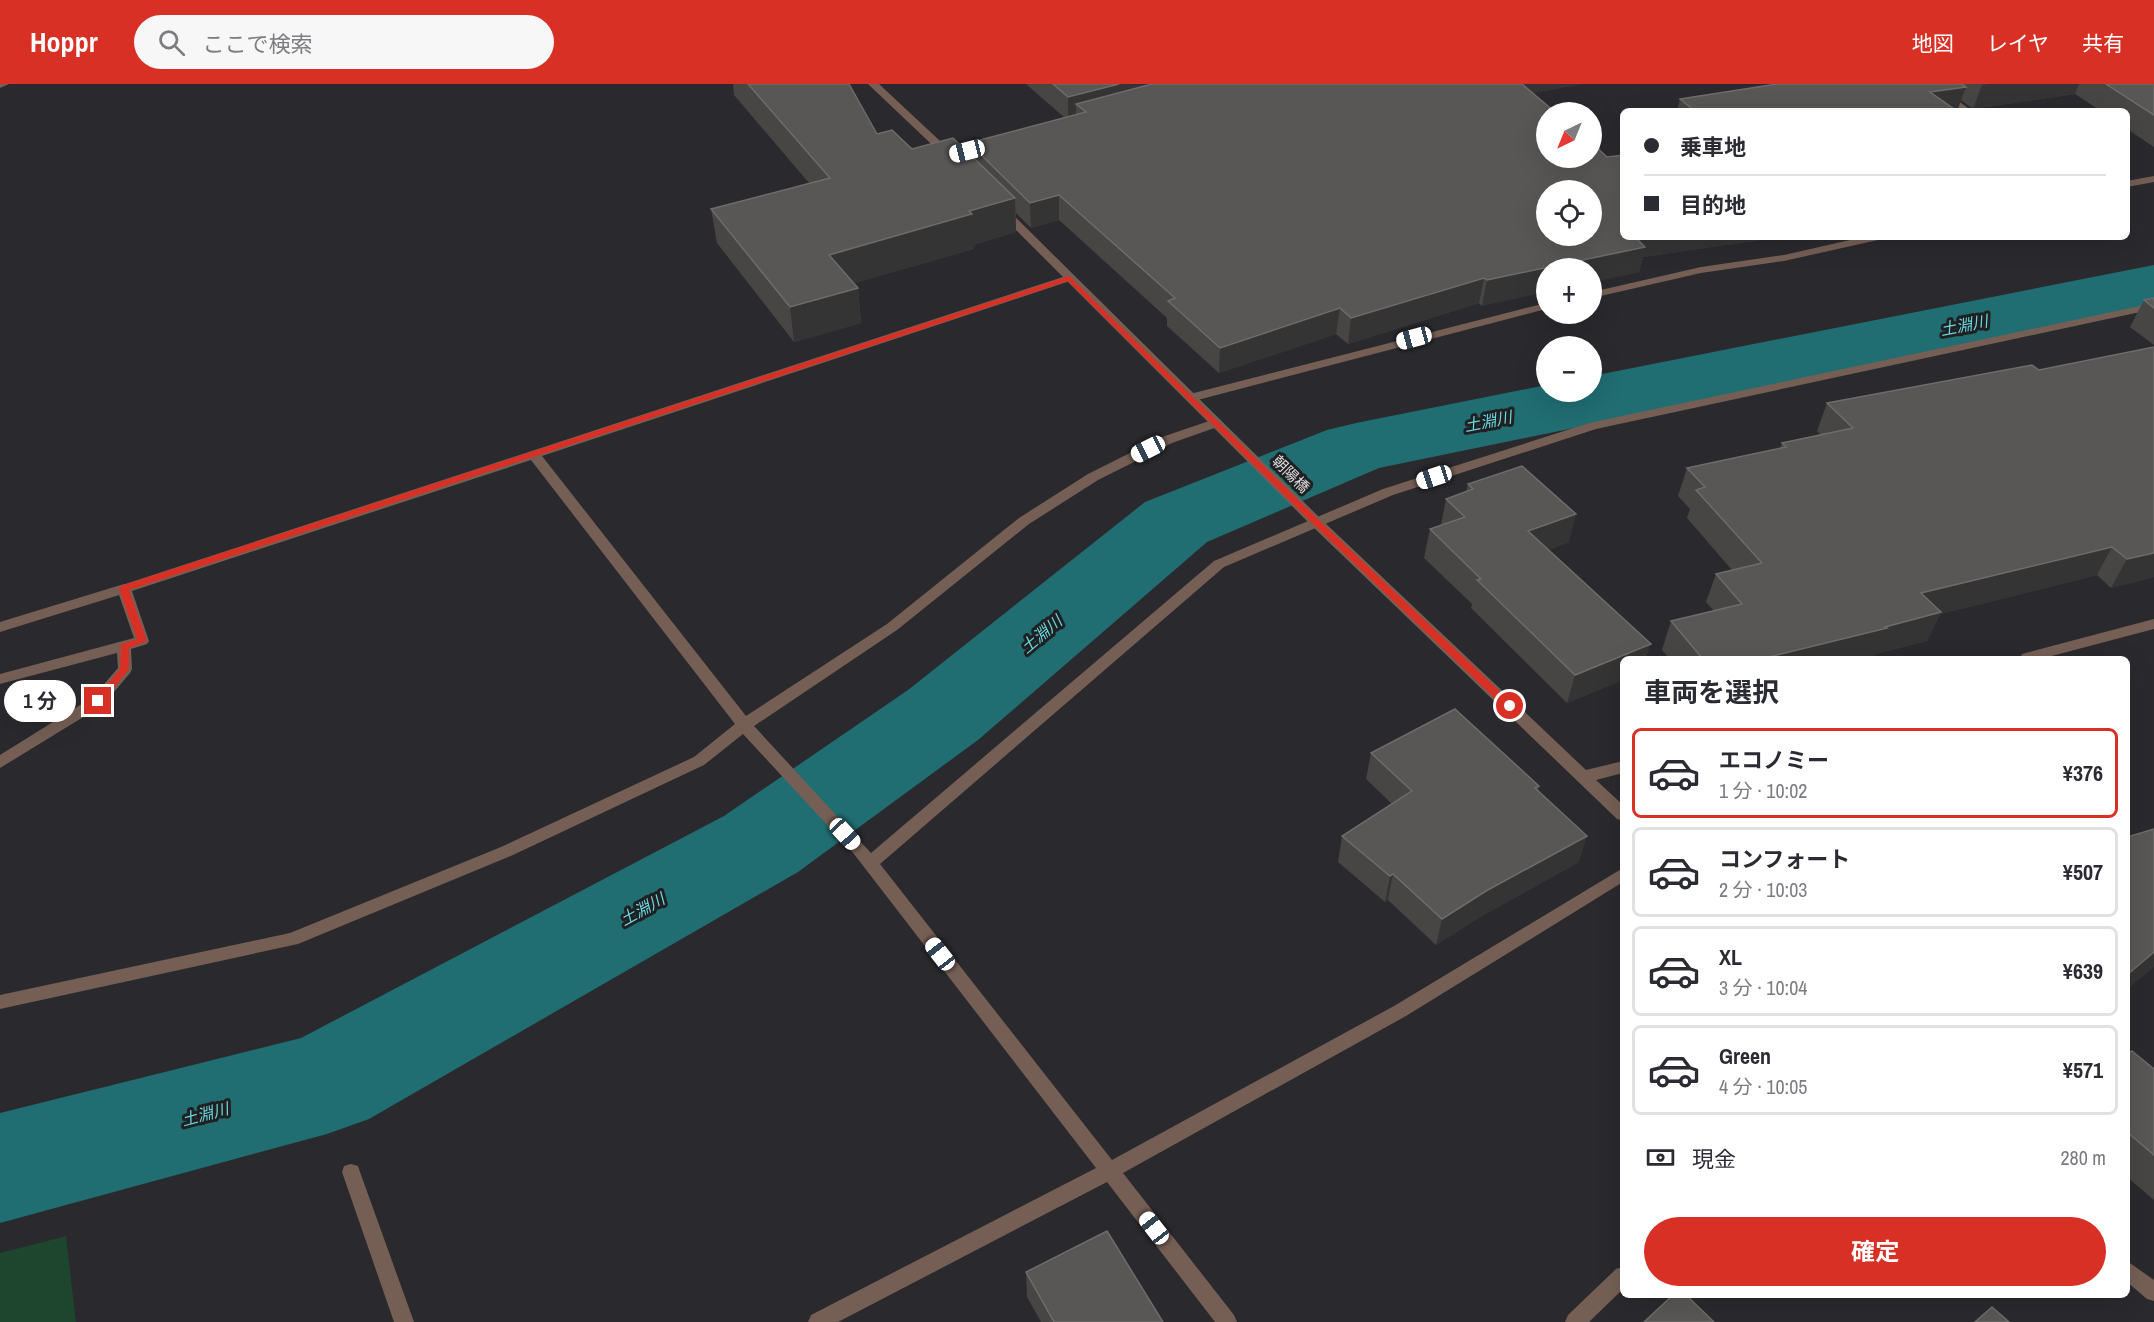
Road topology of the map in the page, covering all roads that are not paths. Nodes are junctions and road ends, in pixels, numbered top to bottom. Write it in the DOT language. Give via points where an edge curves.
graph roads {
  1 [pos="873,84"];
  2 [pos="1929,84"];
  3 [pos="1963,108"];
  4 [pos="955,157"];
  5 [pos="2154,179"];
  6 [pos="2130,183"];
  7 [pos="997,204"];
  8 [pos="1865,240"];
  9 [pos="1069,278"];
  10 [pos="1602,293"];
  11 [pos="2154,306"];
  12 [pos="1536,309"];
  13 [pos="1190,398"];
  14 [pos="1216,423"];
  15 [pos="534,455"];
  16 [pos="1315,521"];
  17 [pos="124,589"];
  18 [pos="2154,624"];
  19 [pos="0,627"];
  20 [pos="124,646"];
  21 [pos="2034,656"];
  22 [pos="0,679"];
  23 [pos="744,725"];
  24 [pos="0,762"];
  25 [pos="1620,767"];
  26 [pos="1583,777"];
  27 [pos="1620,812"];
  28 [pos="865,857"];
  29 [pos="1620,876"];
  30 [pos="0,1002"];
  31 [pos="1110,1171"];
  32 [pos="351,1172"];
  33 [pos="2130,1272"];
  34 [pos="1620,1279"];
  35 [pos="2154,1292"];
  36 [pos="404,1322"];
  37 [pos="818,1322"];
  38 [pos="1227,1322"];
  39 [pos="1575,1322"];
  1 -- 4 [label="street"];
  2 -- 3 [label="street"];
  5 -- 6 [label="street"];
  7 -- 9 [label="street, 朝陽橋"];
  8 -- 10 [label="street"];
  9 -- 13 [label="street, 朝陽橋"];
  9 -- 15 [label="street"];
  11 -- 16 [label="street" via="1593,426 1388,492"];
  12 -- 13 [label="street"];
  13 -- 14 [label="street, 朝陽橋"];
  14 -- 16 [label="street, 朝陽橋"];
  14 -- 23 [label="street" via="1167,440 1093,477 1024,521 892,627"];
  15 -- 17 [label="street"];
  15 -- 23 [label="street"];
  16 -- 26 [label="street, 朝陽橋"];
  16 -- 28 [label="street" via="1218,564"];
  17 -- 19 [label="street"];
  17 -- 20 [label="street" via="142,641"];
  18 -- 21 [label="street"];
  20 -- 22 [label="street"];
  20 -- 24 [label="street" via="124,669 98,701"];
  23 -- 28 [label="street"];
  23 -- 30 [label="street" via="688,766 507,850 292,939"];
  25 -- 26 [label="street"];
  26 -- 27 [label="street, 朝陽橋"];
  28 -- 31 [label="street"];
  29 -- 31 [label="street" via="1400,1011"];
  31 -- 37 [label="street"];
  31 -- 38 [label="street"];
  32 -- 36 [label="street"];
  33 -- 35 [label="street"];
  34 -- 39 [label="street"];
}
